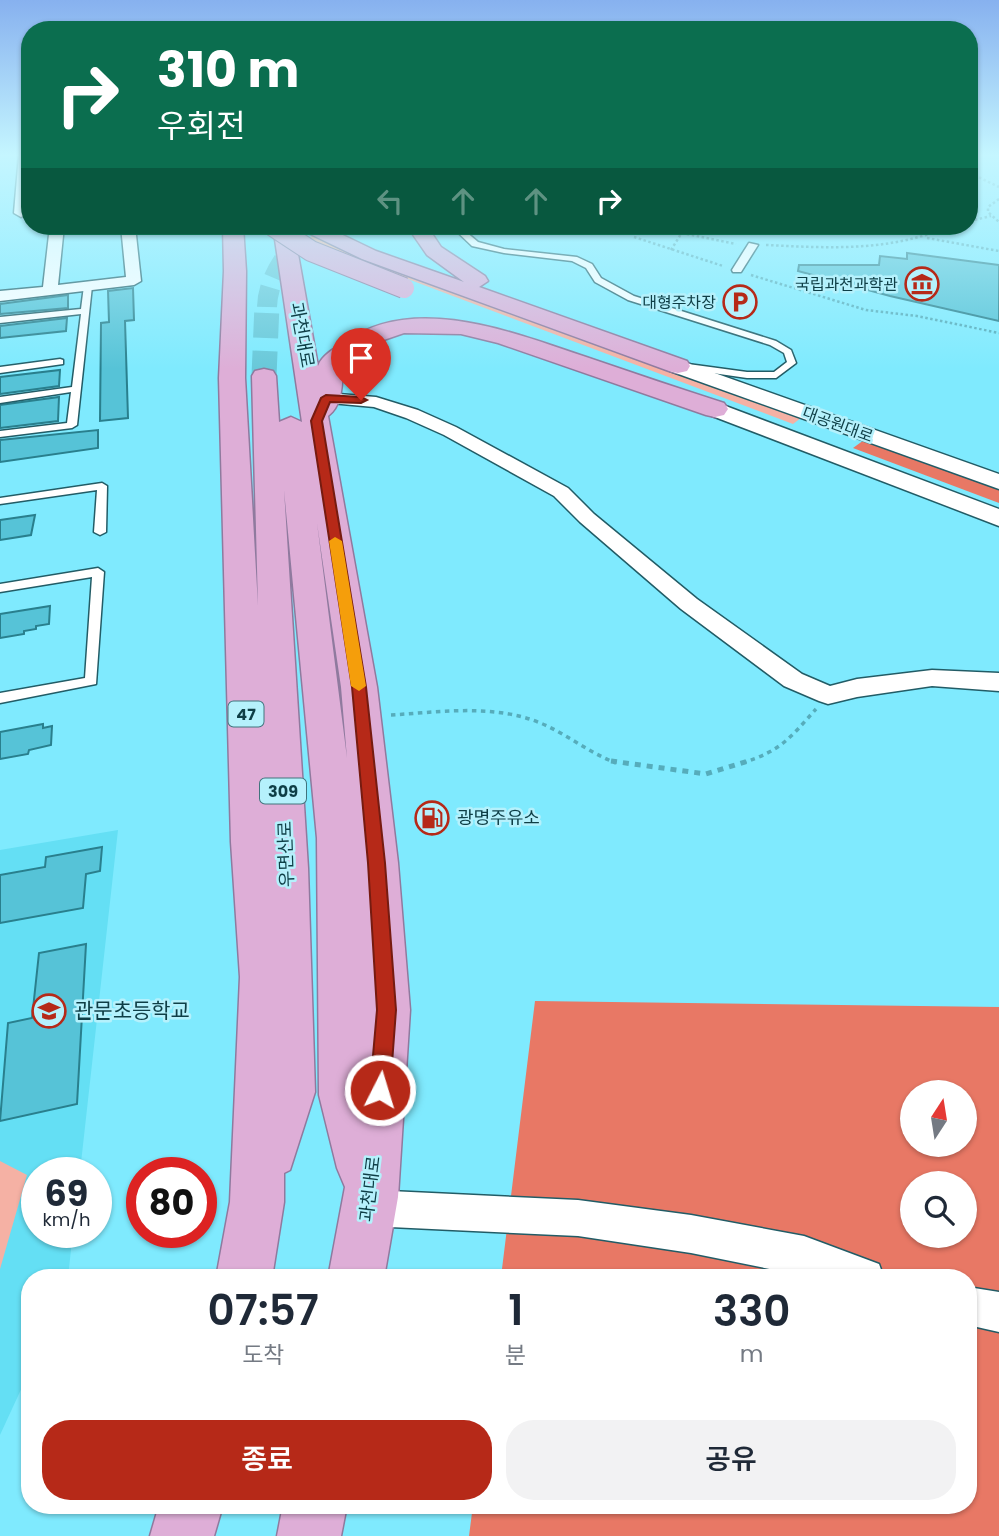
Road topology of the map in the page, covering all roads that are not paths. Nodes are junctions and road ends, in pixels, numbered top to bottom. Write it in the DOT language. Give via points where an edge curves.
graph roads {
  1 [pos="56,235"];
  2 [pos="129,235"];
  3 [pos="233,235"];
  4 [pos="285,235"];
  5 [pos="287,235"];
  6 [pos="328,235"];
  7 [pos="422,235"];
  8 [pos="464,235"];
  9 [pos="391,242"];
  10 [pos="753,245"];
  11 [pos="737,270"];
  12 [pos="88,286"];
  13 [pos="487,288"];
  14 [pos="50,291"];
  15 [pos="0,296"];
  16 [pos="85,311"];
  17 [pos="0,320"];
  18 [pos="546,320"];
  19 [pos="61,362"];
  20 [pos="678,366"];
  21 [pos="0,370"];
  22 [pos="76,389"];
  23 [pos="0,400"];
  24 [pos="715,409"];
  25 [pos="321,410"];
  26 [pos="0,434"];
  27 [pos="999,482"];
  28 [pos="0,501"];
  29 [pos="999,518"];
  30 [pos="100,532"];
  31 [pos="0,588"];
  32 [pos="999,682"];
  33 [pos="0,698"];
  34 [pos="257,1202"];
  35 [pos="370,1203"];
  36 [pos="246,1269"];
  37 [pos="358,1269"];
  38 [pos="841,1269"];
  39 [pos="977,1307"];
  40 [pos="999,1311"];
  41 [pos="188,1514"];
  42 [pos="313,1514"];
  43 [pos="182,1536"];
  44 [pos="309,1536"];
  1 -- 14 [label="street"];
  2 -- 12 [label="street" via="134,281"];
  3 -- 34 [label="highway, 47" via="233,392 263,977"];
  4 -- 25 [label="highway, 과천대로"];
  5 -- 24 [label="highway, bridge" via="311,251 693,395"];
  6 -- 18 [label="highway" via="369,255"];
  7 -- 13 [label="highway" via="434,251"];
  8 -- 20 [label="lane" via="475,244 504,251 574,259 631,298 773,342 788,352 792,363 776,375"];
  9 -- 13 [label="highway"];
  10 -- 11 [label="street"];
  12 -- 14 [label="street"];
  12 -- 16 [label="lane"];
  13 -- 18 [label="highway"];
  14 -- 15 [label="street"];
  16 -- 17 [label="lane"];
  16 -- 22 [label="lane"];
  18 -- 20 [label="highway"];
  19 -- 21 [label="lane"];
  20 -- 27 [label="street, 대공원대로"];
  22 -- 23 [label="lane"];
  22 -- 26 [label="lane" via="72,425"];
  24 -- 25 [label="highway" via="506,338 461,327 402,327 364,339 331,363"];
  24 -- 29 [label="street, 대공원대로"];
  25 -- 32 [label="street" via="376,402 412,414 561,492 688,604 793,680 828,695 932,678"];
  25 -- 35 [label="highway, 과천대로" via="362,717 387,1010"];
  28 -- 30 [label="lane" via="102,486"];
  31 -- 33 [label="lane" via="98,572 92,681"];
  34 -- 35 [label="highway, 우면산로 / 309" via="290,1092 274,376 337,838 344,1095"];
  34 -- 36 [label="highway, 47"];
  35 -- 37 [label="highway, 과천대로"];
  35 -- 38 [label="street" via="603,1222 804,1255"];
  39 -- 40 [label="street"];
  41 -- 43 [label="highway"];
  42 -- 44 [label="highway"];
}
